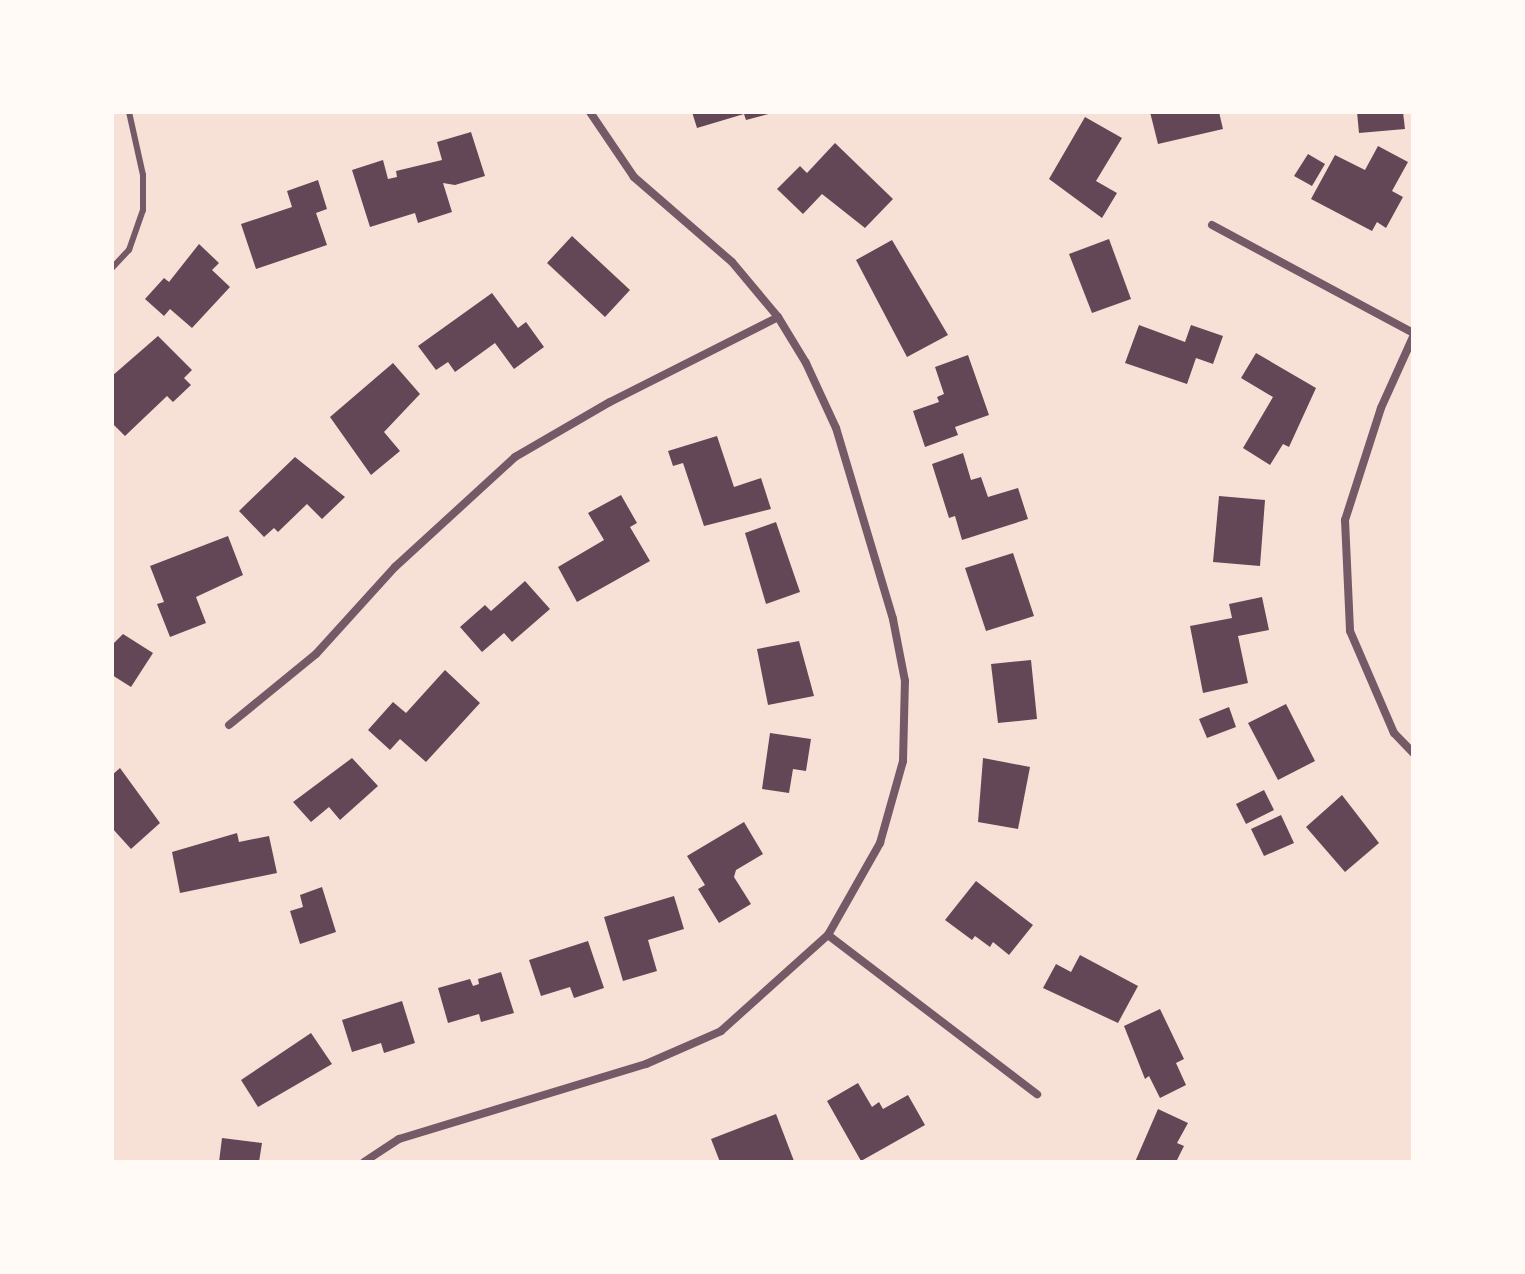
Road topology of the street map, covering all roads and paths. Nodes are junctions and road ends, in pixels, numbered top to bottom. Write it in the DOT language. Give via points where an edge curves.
graph roads {
  1 [pos="129,112"];
  2 [pos="590,112"];
  3 [pos="1212,225"];
  4 [pos="112,268"];
  5 [pos="778,317"];
  6 [pos="1413,335"];
  7 [pos="229,725"];
  8 [pos="1413,753"];
  9 [pos="828,935"];
  10 [pos="1037,1094"];
  11 [pos="364,1162"];
  1 -- 4 [label="lane" via="143,175 143,210 129,250"];
  2 -- 5 [label="street" via="634,177 732,262"];
  3 -- 6 [label="street"];
  5 -- 7 [label="street" via="515,457 395,567 316,654"];
  5 -- 9 [label="street" via="836,428 893,619 905,681 903,761 880,843"];
  6 -- 8 [label="street" via="1381,408 1345,520 1350,631 1394,733"];
  9 -- 10 [label="street"];
  9 -- 11 [label="street" via="721,1031 646,1064 399,1139"];
}
